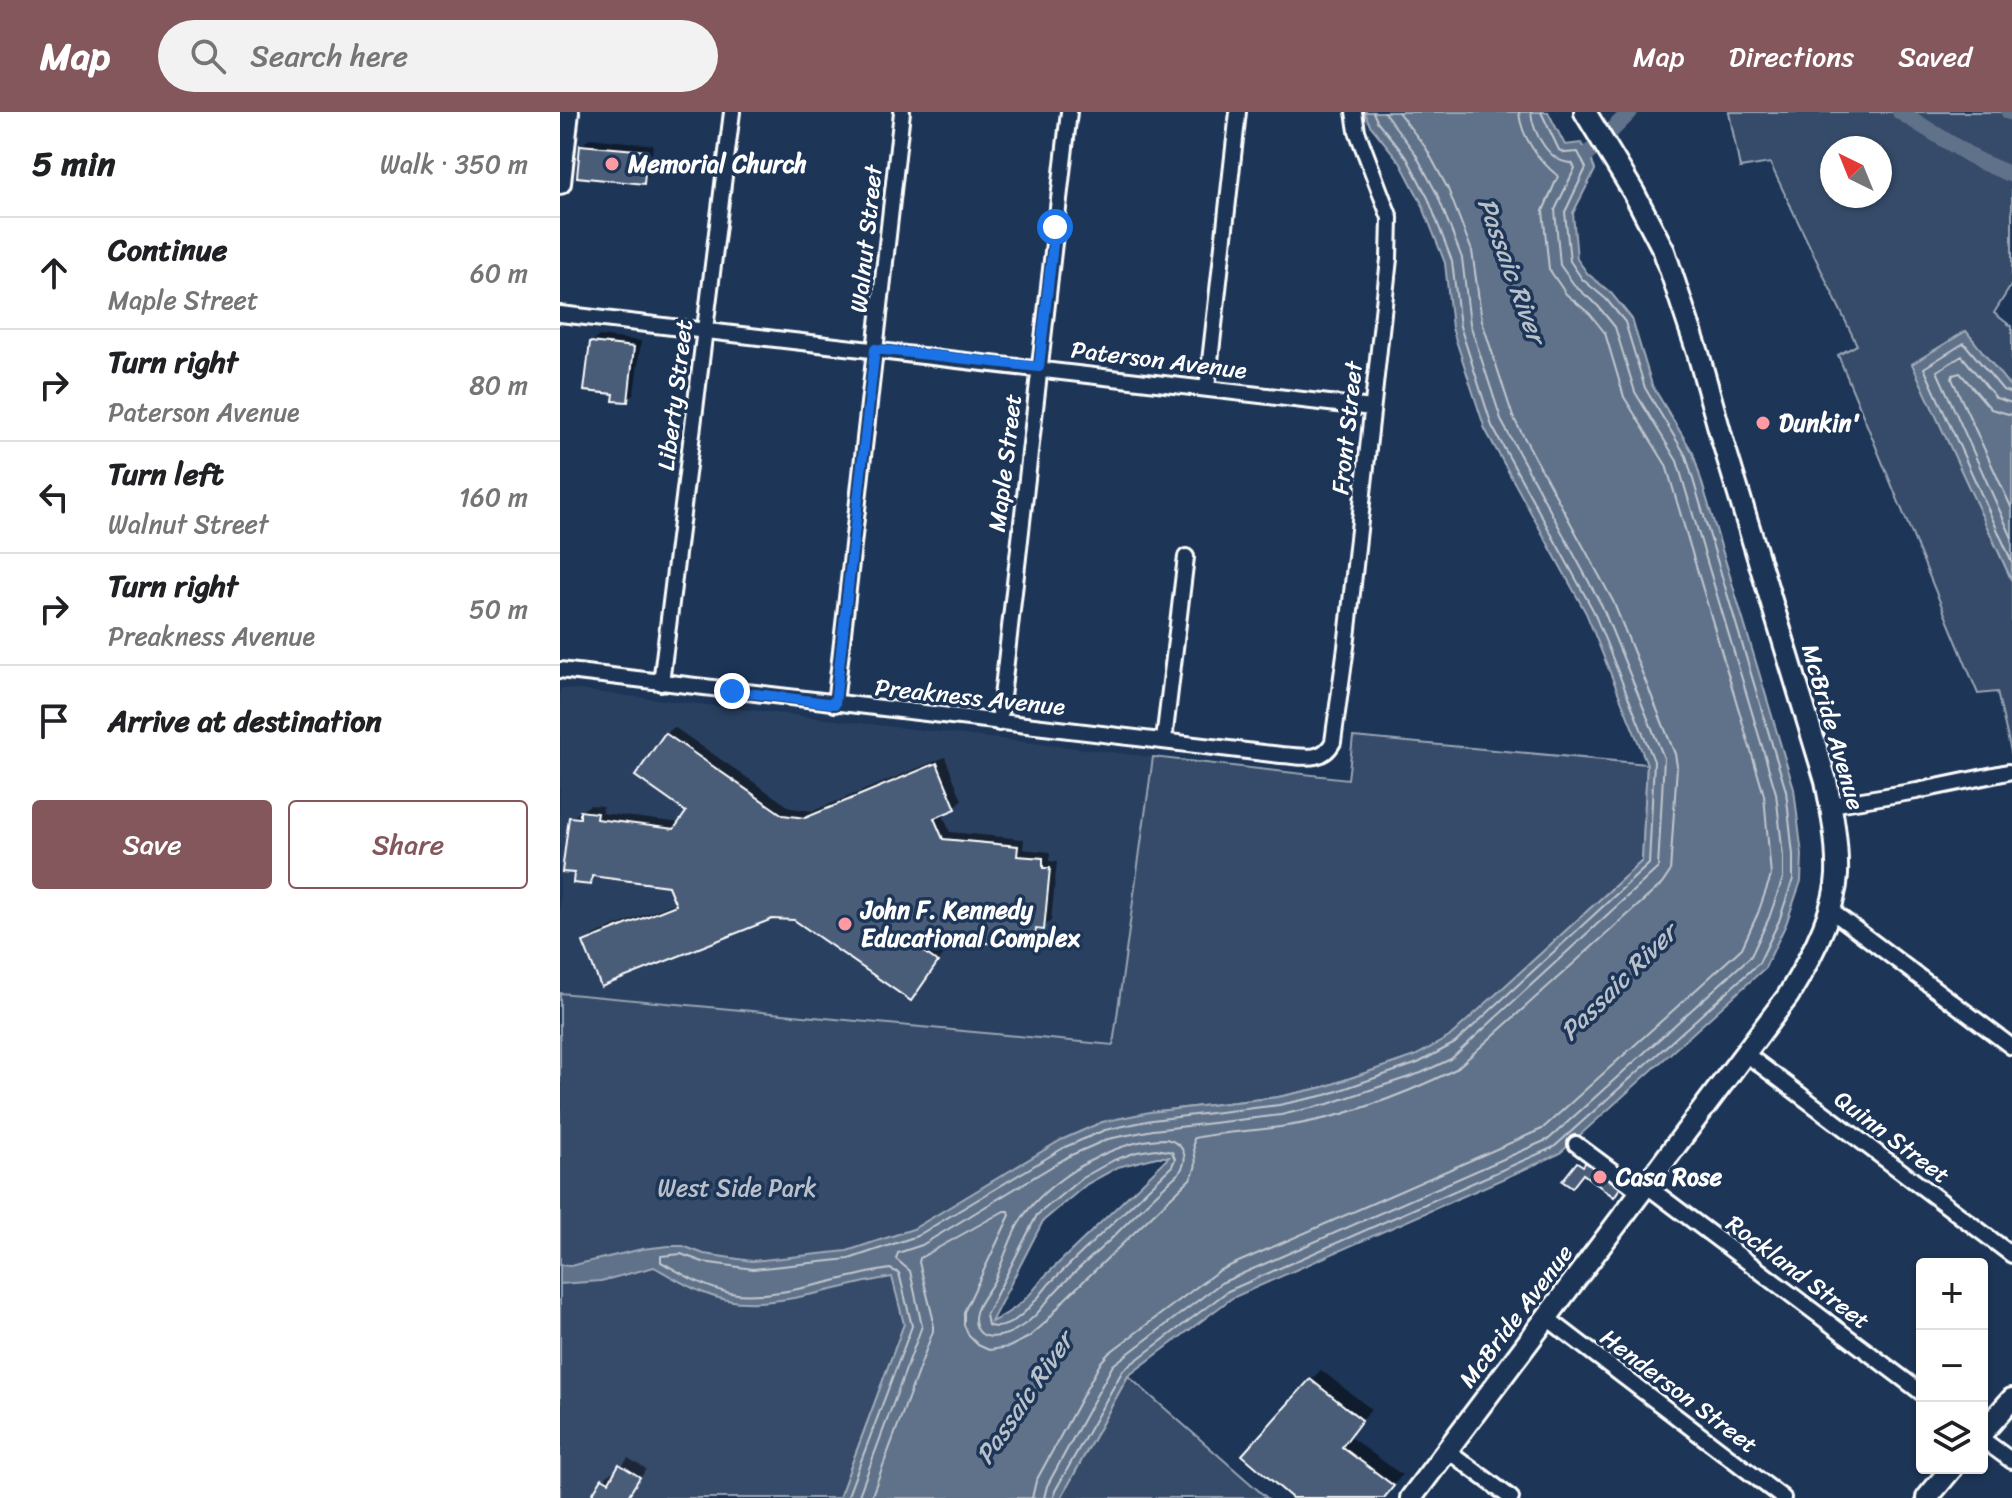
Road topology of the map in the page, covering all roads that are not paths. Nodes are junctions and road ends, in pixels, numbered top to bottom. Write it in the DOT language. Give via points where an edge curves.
graph roads {
  1 [pos="732,112"];
  2 [pos="902,112"];
  3 [pos="1069,112"];
  4 [pos="1238,112"];
  5 [pos="1354,112"];
  6 [pos="1585,112"];
  7 [pos="565,124"];
  8 [pos="560,183"];
  9 [pos="560,314"];
  10 [pos="705,329"];
  11 [pos="875,349"];
  12 [pos="1039,367"];
  13 [pos="1207,388"];
  14 [pos="1372,408"];
  15 [pos="1186,557"];
  16 [pos="560,670"];
  17 [pos="661,683"];
  18 [pos="835,704"];
  19 [pos="999,723"];
  20 [pos="1164,740"];
  21 [pos="1326,753"];
  22 [pos="2008,772"];
  23 [pos="1831,805"];
  24 [pos="1829,909"];
  25 [pos="2012,1047"];
  26 [pos="1746,1054"];
  27 [pos="1576,1144"];
  28 [pos="1645,1190"];
  29 [pos="2012,1255"];
  30 [pos="1547,1318"];
  31 [pos="1916,1389"];
  32 [pos="2012,1399"];
  33 [pos="1988,1429"];
  34 [pos="1988,1441"];
  35 [pos="1447,1450"];
  36 [pos="2012,1461"];
  37 [pos="1947,1474"];
  38 [pos="1411,1498"];
  39 [pos="1511,1498"];
  40 [pos="1783,1498"];
  41 [pos="1927,1498"];
  1 -- 10 [label="street, Liberty Street"];
  2 -- 11 [label="street, Walnut Street"];
  3 -- 12 [label="street, Maple Street"];
  4 -- 13 [label="street"];
  5 -- 14 [label="street, Front Street" via="1390,218"];
  6 -- 23 [label="main road, McBride Avenue" via="1664,251"];
  7 -- 8 [label="main road"];
  9 -- 10 [label="street, Paterson Avenue"];
  10 -- 11 [label="street, Paterson Avenue"];
  10 -- 17 [label="street, Liberty Street"];
  11 -- 12 [label="street, Paterson Avenue"];
  11 -- 18 [label="street, Walnut Street"];
  12 -- 13 [label="street, Paterson Avenue"];
  12 -- 19 [label="street, Maple Street"];
  13 -- 14 [label="street, Paterson Avenue"];
  14 -- 21 [label="street, Front Street" via="1345,658 1333,742"];
  15 -- 20 [label="street"];
  16 -- 17 [label="street, Preakness Avenue"];
  17 -- 18 [label="street, Preakness Avenue"];
  18 -- 19 [label="street, Preakness Avenue"];
  19 -- 20 [label="street, Preakness Avenue"];
  20 -- 21 [label="street, Preakness Avenue" via="1313,757"];
  22 -- 23 [label="street"];
  23 -- 24 [label="main road, McBride Avenue" via="1837,878"];
  24 -- 25 [label="street"];
  24 -- 26 [label="main road, McBride Avenue" via="1807,963"];
  26 -- 28 [label="main road, McBride Avenue"];
  26 -- 29 [label="street, Quinn Street"];
  27 -- 28 [label="street, Rockland Street"];
  28 -- 30 [label="main road, McBride Avenue"];
  28 -- 31 [label="street, Rockland Street"];
  30 -- 35 [label="main road, McBride Avenue"];
  30 -- 40 [label="street, Henderson Street"];
  32 -- 33 [label="main road"];
  34 -- 36 [label="street"];
  35 -- 38 [label="main road, McBride Avenue"];
  35 -- 39 [label="street"];
  37 -- 41 [label="main road"];
}
